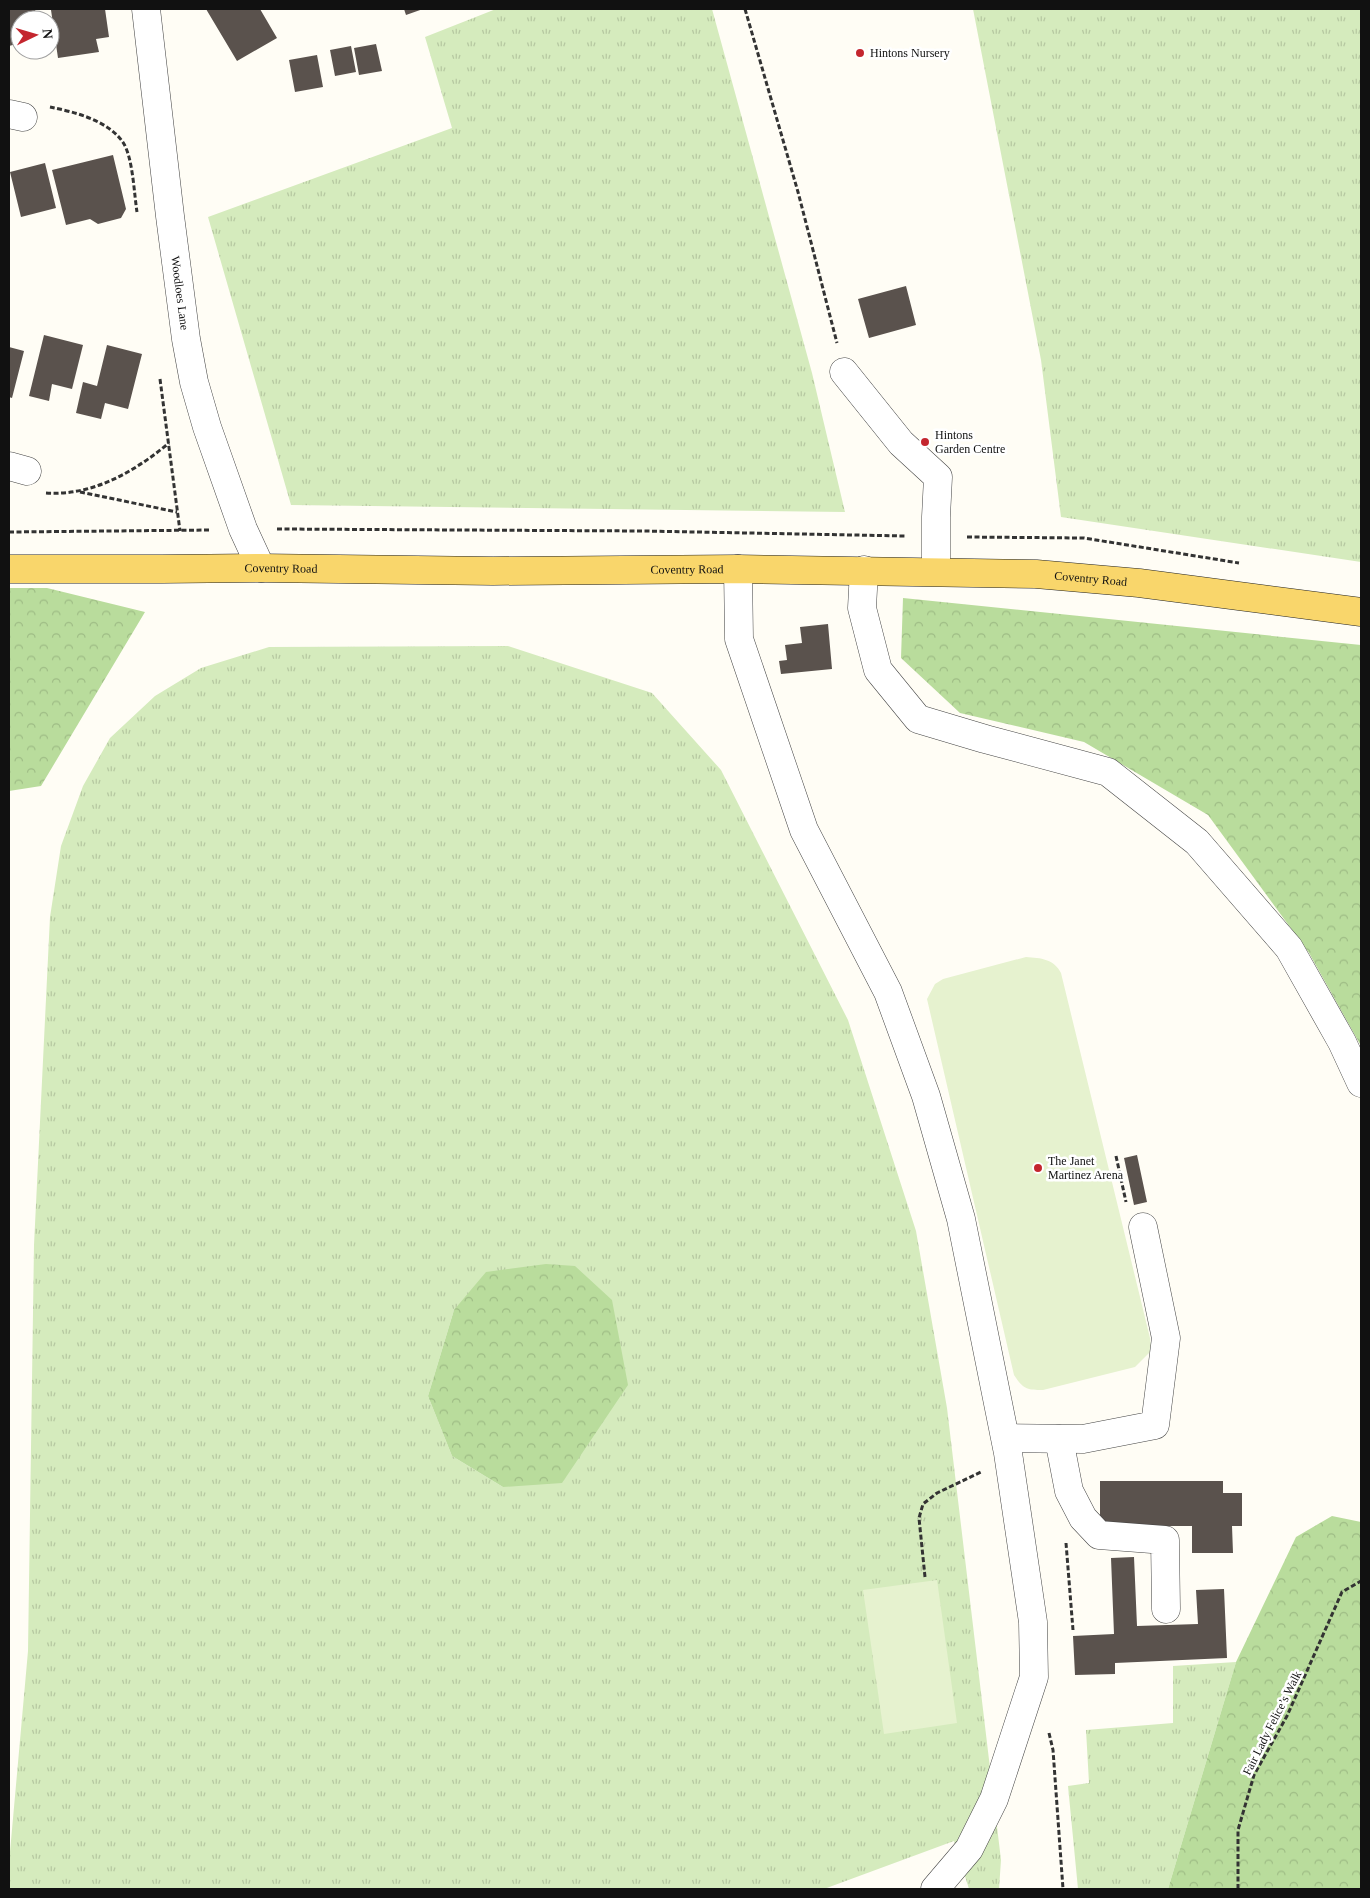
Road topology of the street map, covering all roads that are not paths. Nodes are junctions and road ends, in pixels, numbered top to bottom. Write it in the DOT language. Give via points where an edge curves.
graph roads {
  1 [pos="146,9"];
  2 [pos="844,372"];
  3 [pos="9,568"];
  4 [pos="261,568"];
  5 [pos="738,569"];
  6 [pos="864,570"];
  7 [pos="936,571"];
  8 [pos="1361,612"];
  9 [pos="1361,1083"];
  10 [pos="1136,1218"];
  11 [pos="1059,1439"];
  12 [pos="1007,1445"];
  13 [pos="1166,1609"];
  14 [pos="935,1889"];
  1 -- 4 [label="street, Woodloes Lane" via="170,216 194,382 243,529"];
  2 -- 7 [label="street" via="901,442 938,477"];
  3 -- 4 [label="main road, Coventry Road"];
  4 -- 5 [label="main road, Coventry Road" via="493,571"];
  5 -- 6 [label="main road, Coventry Road"];
  5 -- 12 [label="street" via="738,639 804,830 888,992 926,1096 961,1219"];
  6 -- 7 [label="main road, Coventry Road"];
  6 -- 9 [label="street" via="862,608 878,670 918,719 1108,772 1196,842 1288,948 1342,1042"];
  7 -- 8 [label="main road, Coventry Road" via="1086,577"];
  10 -- 11 [label="street" via="1166,1338 1155,1425 1083,1439"];
  11 -- 12 [label="street"];
  11 -- 13 [label="street" via="1069,1491 1083,1518 1099,1535 1165,1540"];
  12 -- 14 [label="street" via="1033,1622 1034,1677 994,1799 969,1849"];
}
